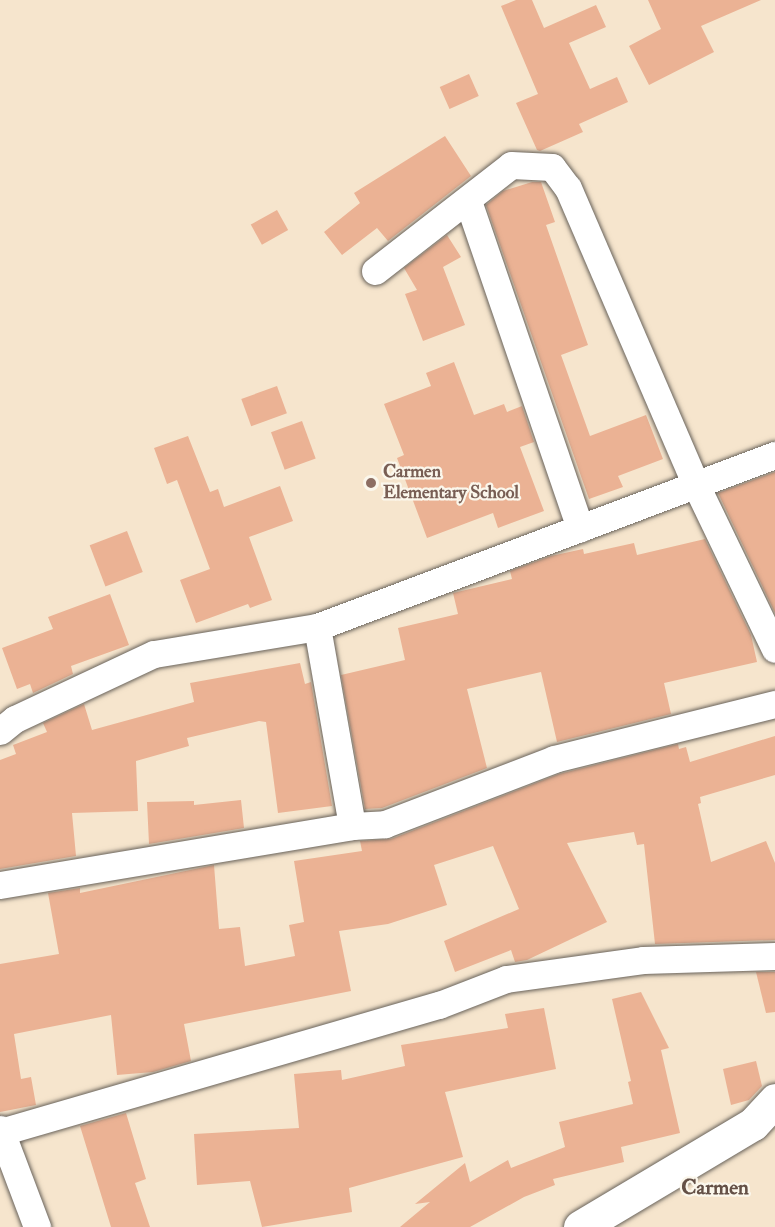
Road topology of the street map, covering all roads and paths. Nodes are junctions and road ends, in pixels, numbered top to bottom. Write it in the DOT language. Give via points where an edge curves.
graph roads {
  1 [pos="468,201"];
  2 [pos="375,272"];
  3 [pos="775,455"];
  4 [pos="695,483"];
  5 [pos="580,528"];
  6 [pos="317,627"];
  7 [pos="775,649"];
  8 [pos="775,704"];
  9 [pos="0,730"];
  10 [pos="352,826"];
  11 [pos="0,885"];
  12 [pos="775,956"];
  13 [pos="775,1100"];
  14 [pos="1,1131"];
  15 [pos="37,1227"];
  16 [pos="580,1227"];
  1 -- 2 [label="street"];
  1 -- 4 [label="street" via="510,165 552,167 568,188"];
  1 -- 5 [label="street"];
  3 -- 4 [label="street"];
  4 -- 5 [label="street"];
  4 -- 7 [label="street"];
  5 -- 6 [label="street"];
  6 -- 9 [label="street" via="154,654 15,719"];
  6 -- 10 [label="street"];
  8 -- 10 [label="street" via="554,759 385,824"];
  10 -- 11 [label="street"];
  12 -- 14 [label="street" via="643,960 506,979 439,1005"];
  13 -- 16 [label="street" via="753,1124"];
  14 -- 15 [label="street"];
}
